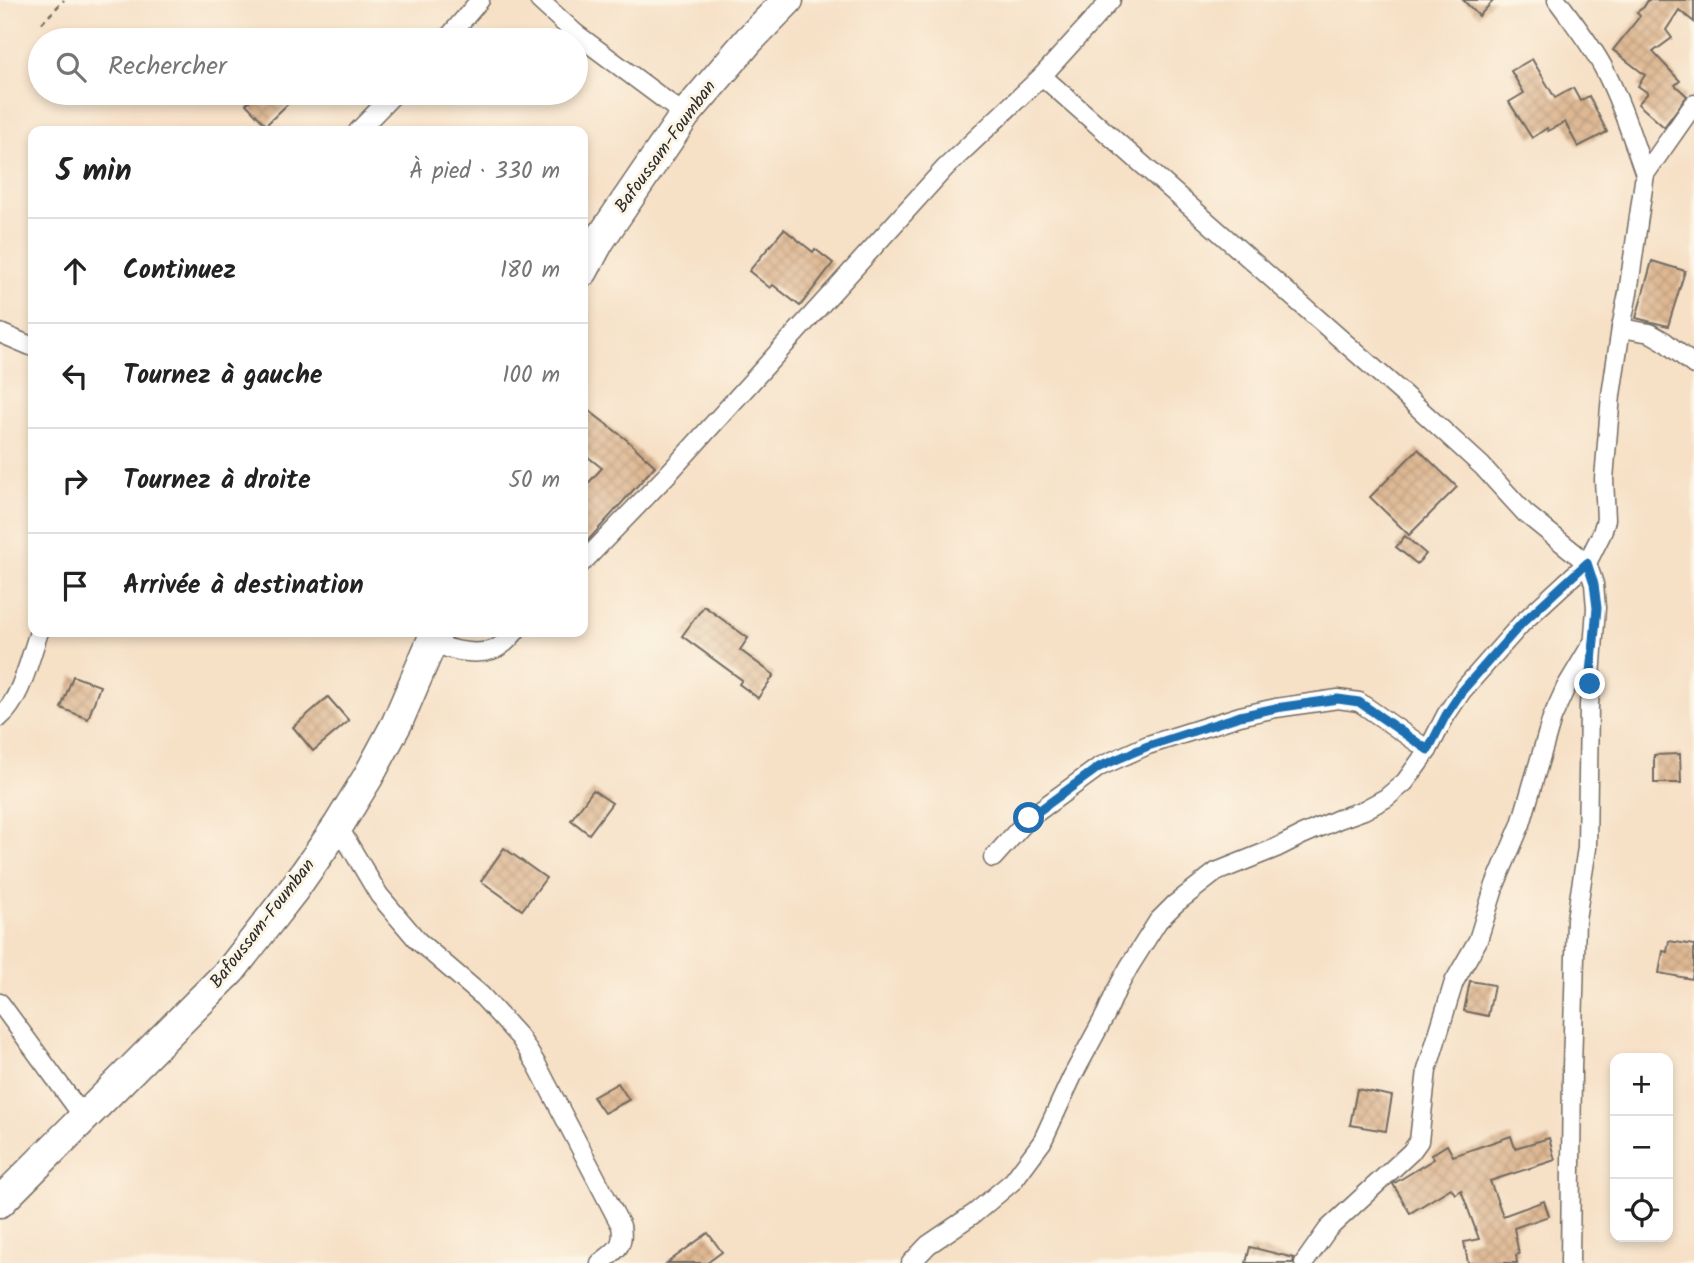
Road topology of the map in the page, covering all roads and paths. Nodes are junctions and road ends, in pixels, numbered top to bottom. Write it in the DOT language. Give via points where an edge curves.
graph roads {
  1 [pos="64,0"];
  2 [pos="480,0"];
  3 [pos="539,0"];
  4 [pos="788,0"];
  5 [pos="1111,0"];
  6 [pos="1557,0"];
  7 [pos="42,23"];
  8 [pos="456,28"];
  9 [pos="570,28"];
  10 [pos="588,43"];
  11 [pos="1042,76"];
  12 [pos="1694,104"];
  13 [pos="383,105"];
  14 [pos="684,116"];
  15 [pos="363,126"];
  16 [pos="1645,174"];
  17 [pos="588,262"];
  18 [pos="1621,328"];
  19 [pos="0,333"];
  20 [pos="28,345"];
  21 [pos="1694,365"];
  22 [pos="588,557"];
  23 [pos="1587,563"];
  24 [pos="37,637"];
  25 [pos="434,637"];
  26 [pos="510,637"];
  27 [pos="1593,642"];
  28 [pos="0,716"];
  29 [pos="1428,750"];
  30 [pos="338,826"];
  31 [pos="993,858"];
  32 [pos="0,1003"];
  33 [pos="85,1119"];
  34 [pos="0,1202"];
  35 [pos="600,1263"];
  36 [pos="911,1263"];
  37 [pos="1304,1263"];
  38 [pos="1570,1263"];
  1 -- 7 [label="path"];
  2 -- 8 [label="street"];
  3 -- 9 [label="street"];
  4 -- 14 [label="highway, Bafoussam-Foumban"];
  5 -- 11 [label="street"];
  6 -- 16 [label="street" via="1603,67"];
  10 -- 14 [label="street"];
  11 -- 22 [label="street" via="945,169"];
  11 -- 23 [label="street" via="1402,393 1482,466 1525,513"];
  12 -- 16 [label="street"];
  13 -- 15 [label="street"];
  14 -- 17 [label="highway, Bafoussam-Foumban"];
  16 -- 18 [label="street"];
  18 -- 21 [label="street" via="1650,333"];
  18 -- 23 [label="street" via="1606,450 1606,519"];
  19 -- 20 [label="street"];
  23 -- 27 [label="street" via="1597,608"];
  23 -- 29 [label="street" via="1522,623 1462,691"];
  24 -- 28 [label="street" via="16,698"];
  25 -- 26 [label="street" via="448,649 478,653 501,646"];
  25 -- 30 [label="highway, Bafoussam-Foumban" via="397,723"];
  27 -- 37 [label="street" via="1552,718 1521,824 1478,940 1454,982 1427,1070 1419,1141 1328,1229"];
  27 -- 38 [label="street" via="1587,848 1576,919"];
  29 -- 31 [label="street" via="1359,702 1338,699 1240,716 1099,767 1029,818"];
  29 -- 36 [label="street" via="1405,782 1386,798 1216,872 1175,904 1158,921 1116,991 1042,1143 1013,1181"];
  30 -- 33 [label="highway, Bafoussam-Foumban" via="231,970"];
  30 -- 35 [label="street" via="379,895 418,941 481,995 520,1038 537,1065 621,1226 619,1247"];
  32 -- 33 [label="street"];
  33 -- 34 [label="highway, Bafoussam-Foumban"];
}
